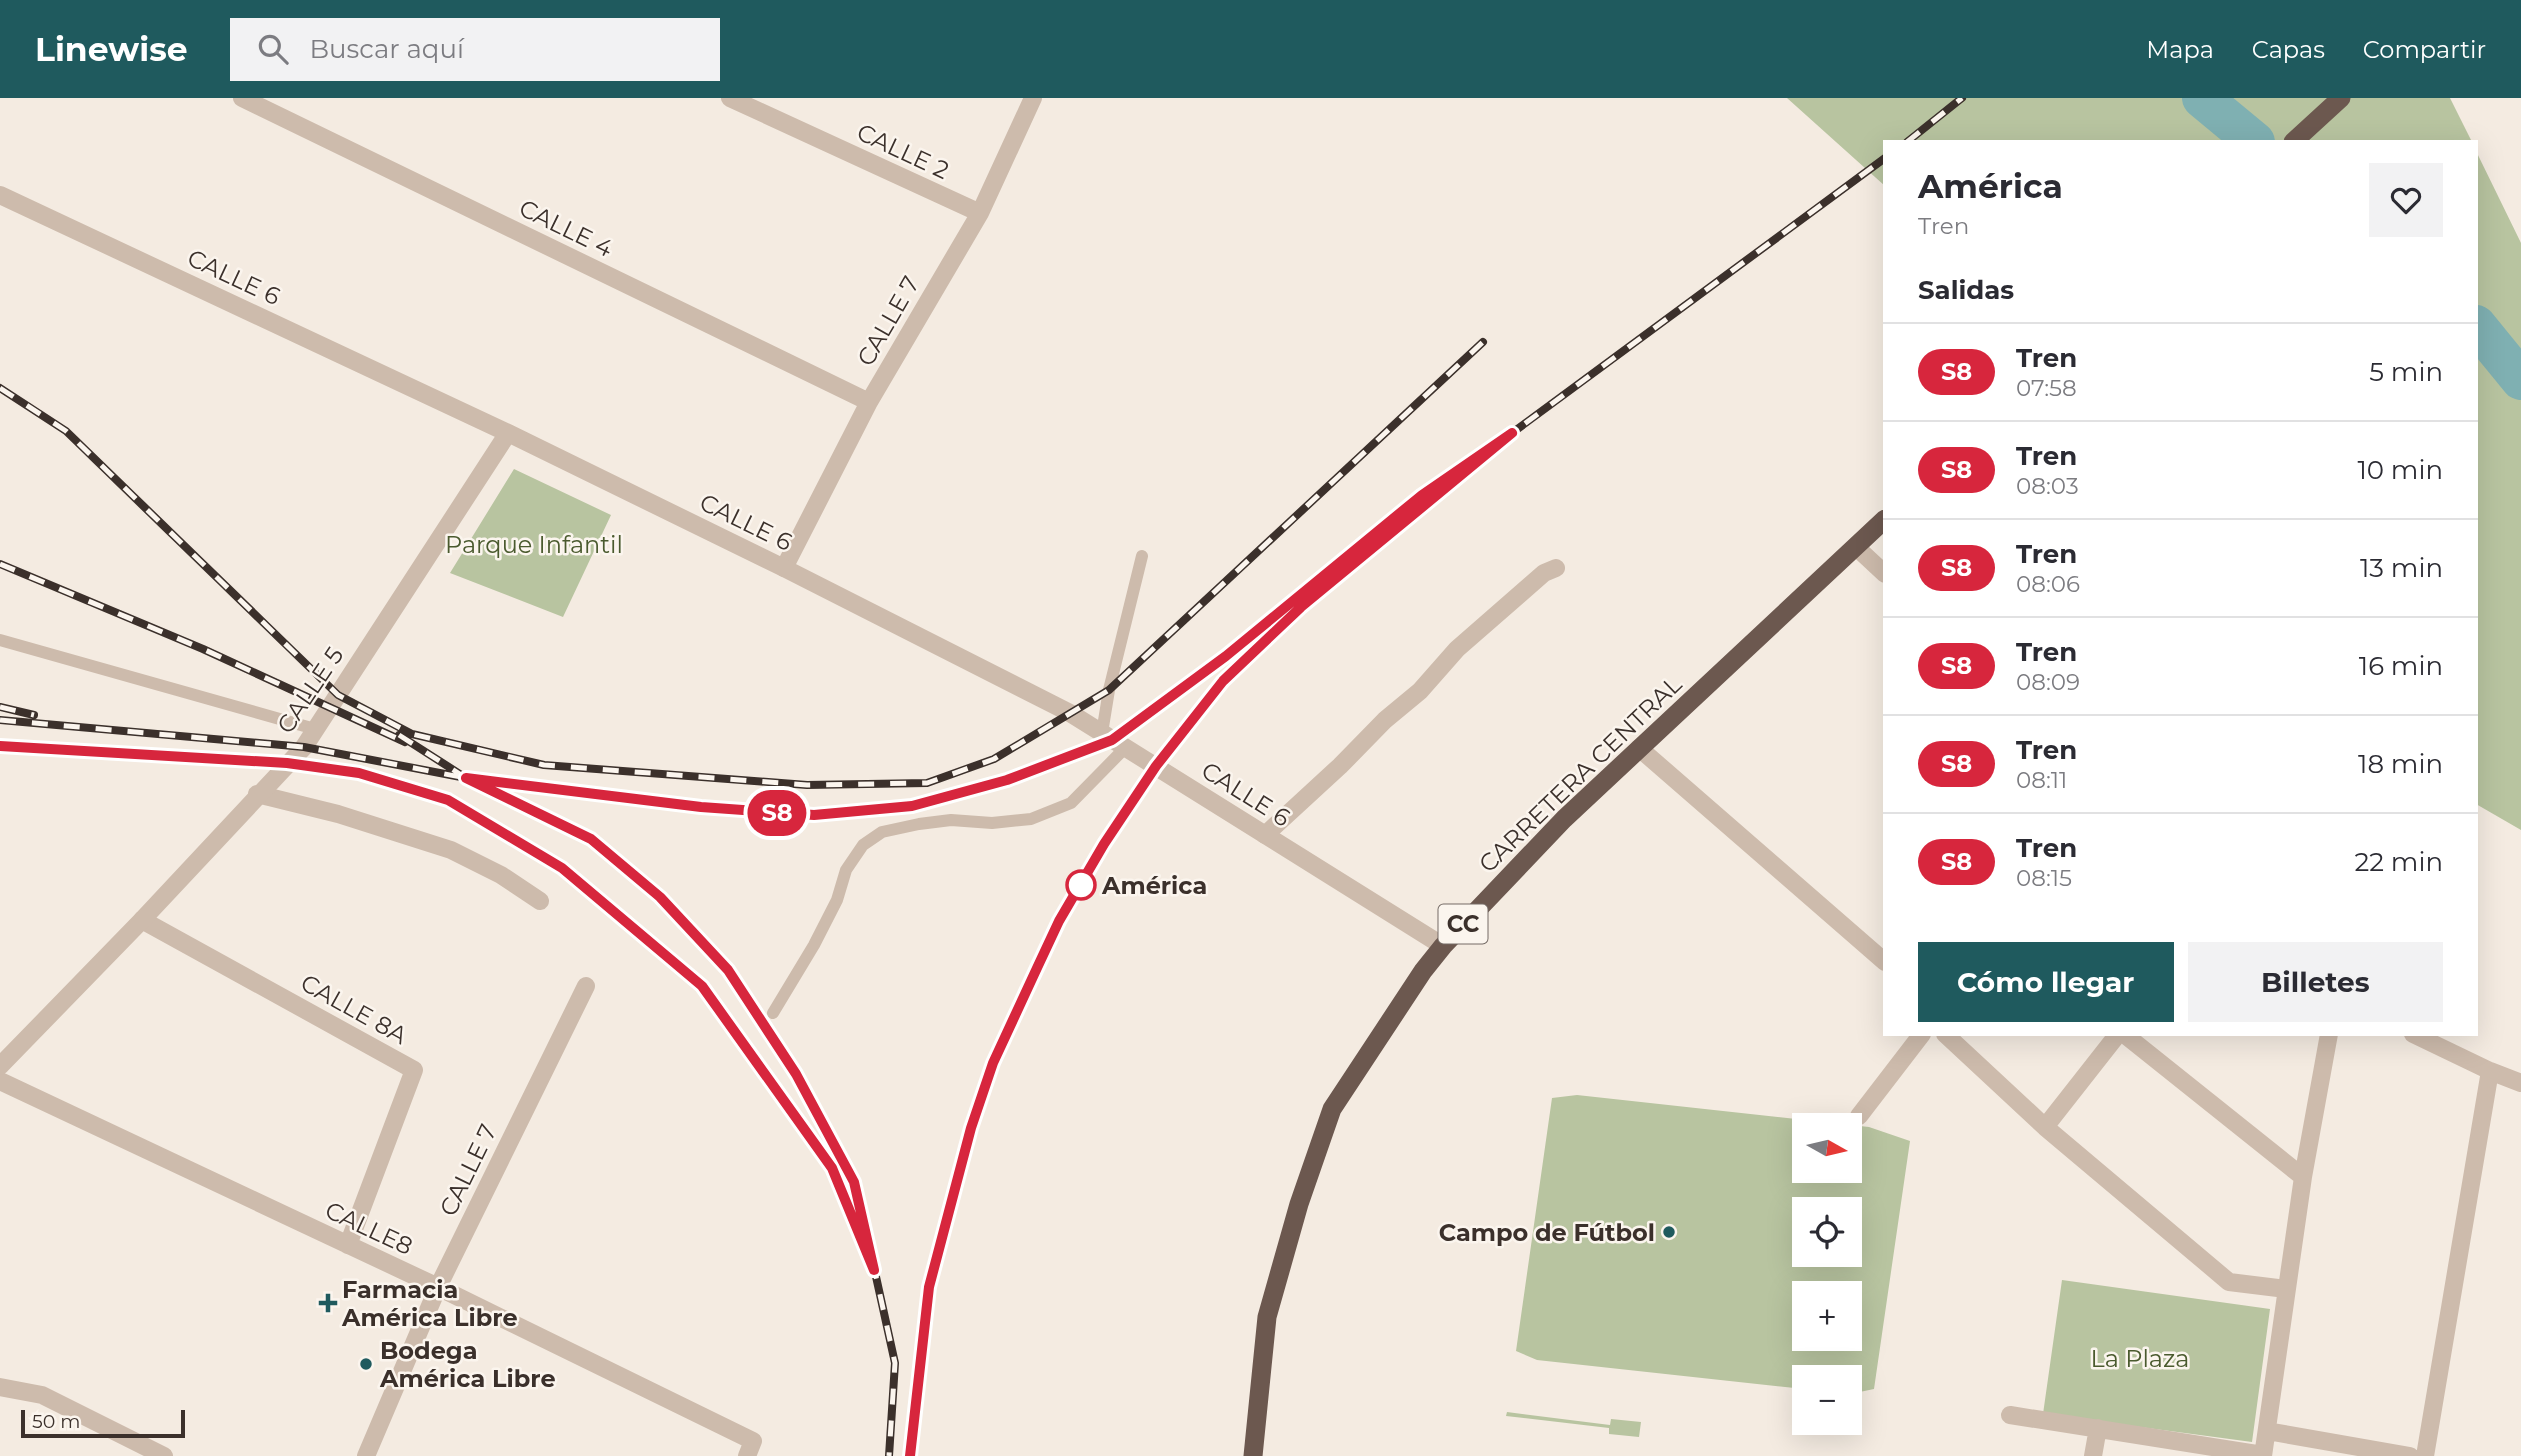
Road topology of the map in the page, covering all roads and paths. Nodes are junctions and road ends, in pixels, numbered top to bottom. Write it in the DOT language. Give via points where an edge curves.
graph roads {
  1 [pos="242,98"];
  2 [pos="730,98"];
  3 [pos="1033,98"];
  4 [pos="2341,98"];
  5 [pos="2295,140"];
  6 [pos="0,195"];
  7 [pos="980,213"];
  8 [pos="869,402"];
  9 [pos="508,433"];
  10 [pos="1883,521"];
  11 [pos="1856,547"];
  12 [pos="1142,556"];
  13 [pos="784,568"];
  14 [pos="1556,568"];
  15 [pos="1883,572"];
  16 [pos="0,640"];
  17 [pos="315,729"];
  18 [pos="1102,733"];
  19 [pos="1125,748"];
  20 [pos="1639,748"];
  21 [pos="257,794"];
  22 [pos="1265,835"];
  23 [pos="540,901"];
  24 [pos="142,920"];
  25 [pos="1443,946"];
  26 [pos="1883,960"];
  27 [pos="586,986"];
  28 [pos="773,1013"];
  29 [pos="1920,1036"];
  30 [pos="1947,1036"];
  31 [pos="2116,1036"];
  32 [pos="2127,1036"];
  33 [pos="2329,1036"];
  34 [pos="2417,1036"];
  35 [pos="0,1066"];
  36 [pos="2490,1071"];
  37 [pos="0,1081"];
  38 [pos="2521,1083"];
  39 [pos="1861,1113"];
  40 [pos="2045,1127"];
  41 [pos="2303,1177"];
  42 [pos="348,1245"];
  43 [pos="438,1287"];
  44 [pos="2286,1289"];
  45 [pos="0,1387"];
  46 [pos="2010,1415"];
  47 [pos="2098,1429"];
  48 [pos="2266,1431"];
  49 [pos="750,1448"];
  50 [pos="2263,1455"];
  51 [pos="164,1456"];
  52 [pos="366,1456"];
  53 [pos="1253,1456"];
  54 [pos="2093,1456"];
  55 [pos="2410,1456"];
  56 [pos="2425,1456"];
  1 -- 8 [label="street, CALLE 4"];
  2 -- 7 [label="street, CALLE 2"];
  3 -- 7 [label="street, CALLE 7"];
  4 -- 5 [label="highway"];
  6 -- 9 [label="street, CALLE 6"];
  7 -- 8 [label="street, CALLE 7"];
  8 -- 13 [label="street, CALLE 7"];
  9 -- 13 [label="street, CALLE 6"];
  9 -- 17 [label="street, CALLE 5"];
  10 -- 11 [label="highway, CARRETERA CENTRAL / CC"];
  11 -- 15 [label="street"];
  11 -- 20 [label="highway, CARRETERA CENTRAL / CC"];
  12 -- 18 [label="lane"];
  13 -- 18 [label="street, CALLE 6"];
  14 -- 22 [label="street" via="1544,573 1457,649 1420,691"];
  16 -- 17 [label="lane"];
  17 -- 21 [label="street, CALLE 5" via="304,747"];
  18 -- 19 [label="street, CALLE 6"];
  19 -- 22 [label="street, CALLE 6"];
  19 -- 28 [label="lane" via="1071,803 1031,819 919,824 882,832 863,845 846,870 814,945"];
  20 -- 25 [label="highway, CARRETERA CENTRAL / CC" via="1563,819"];
  20 -- 26 [label="street"];
  21 -- 23 [label="street" via="451,849 501,874"];
  21 -- 24 [label="street, CALLE 5"];
  22 -- 25 [label="street, CALLE 6"];
  24 -- 35 [label="street, CALLE 5"];
  24 -- 42 [label="street, CALLE 8A" via="414,1070"];
  25 -- 53 [label="highway, CARRETERA CENTRAL / CC" via="1332,1110 1267,1317"];
  27 -- 43 [label="street, CALLE 7"];
  29 -- 39 [label="street"];
  30 -- 40 [label="street"];
  31 -- 40 [label="street"];
  32 -- 41 [label="street"];
  33 -- 41 [label="street"];
  34 -- 36 [label="street"];
  36 -- 38 [label="street"];
  36 -- 56 [label="street"];
  37 -- 42 [label="street, CALLE8"];
  40 -- 44 [label="street" via="2228,1282"];
  41 -- 44 [label="street"];
  42 -- 43 [label="street, CALLE8"];
  43 -- 49 [label="street, CALLE8"];
  43 -- 52 [label="street, CALLE 7"];
  44 -- 48 [label="street"];
  45 -- 51 [label="street" via="42,1395"];
  46 -- 47 [label="street"];
  47 -- 50 [label="street"];
  47 -- 54 [label="street"];
  48 -- 50 [label="street"];
  48 -- 55 [label="street"];
}
